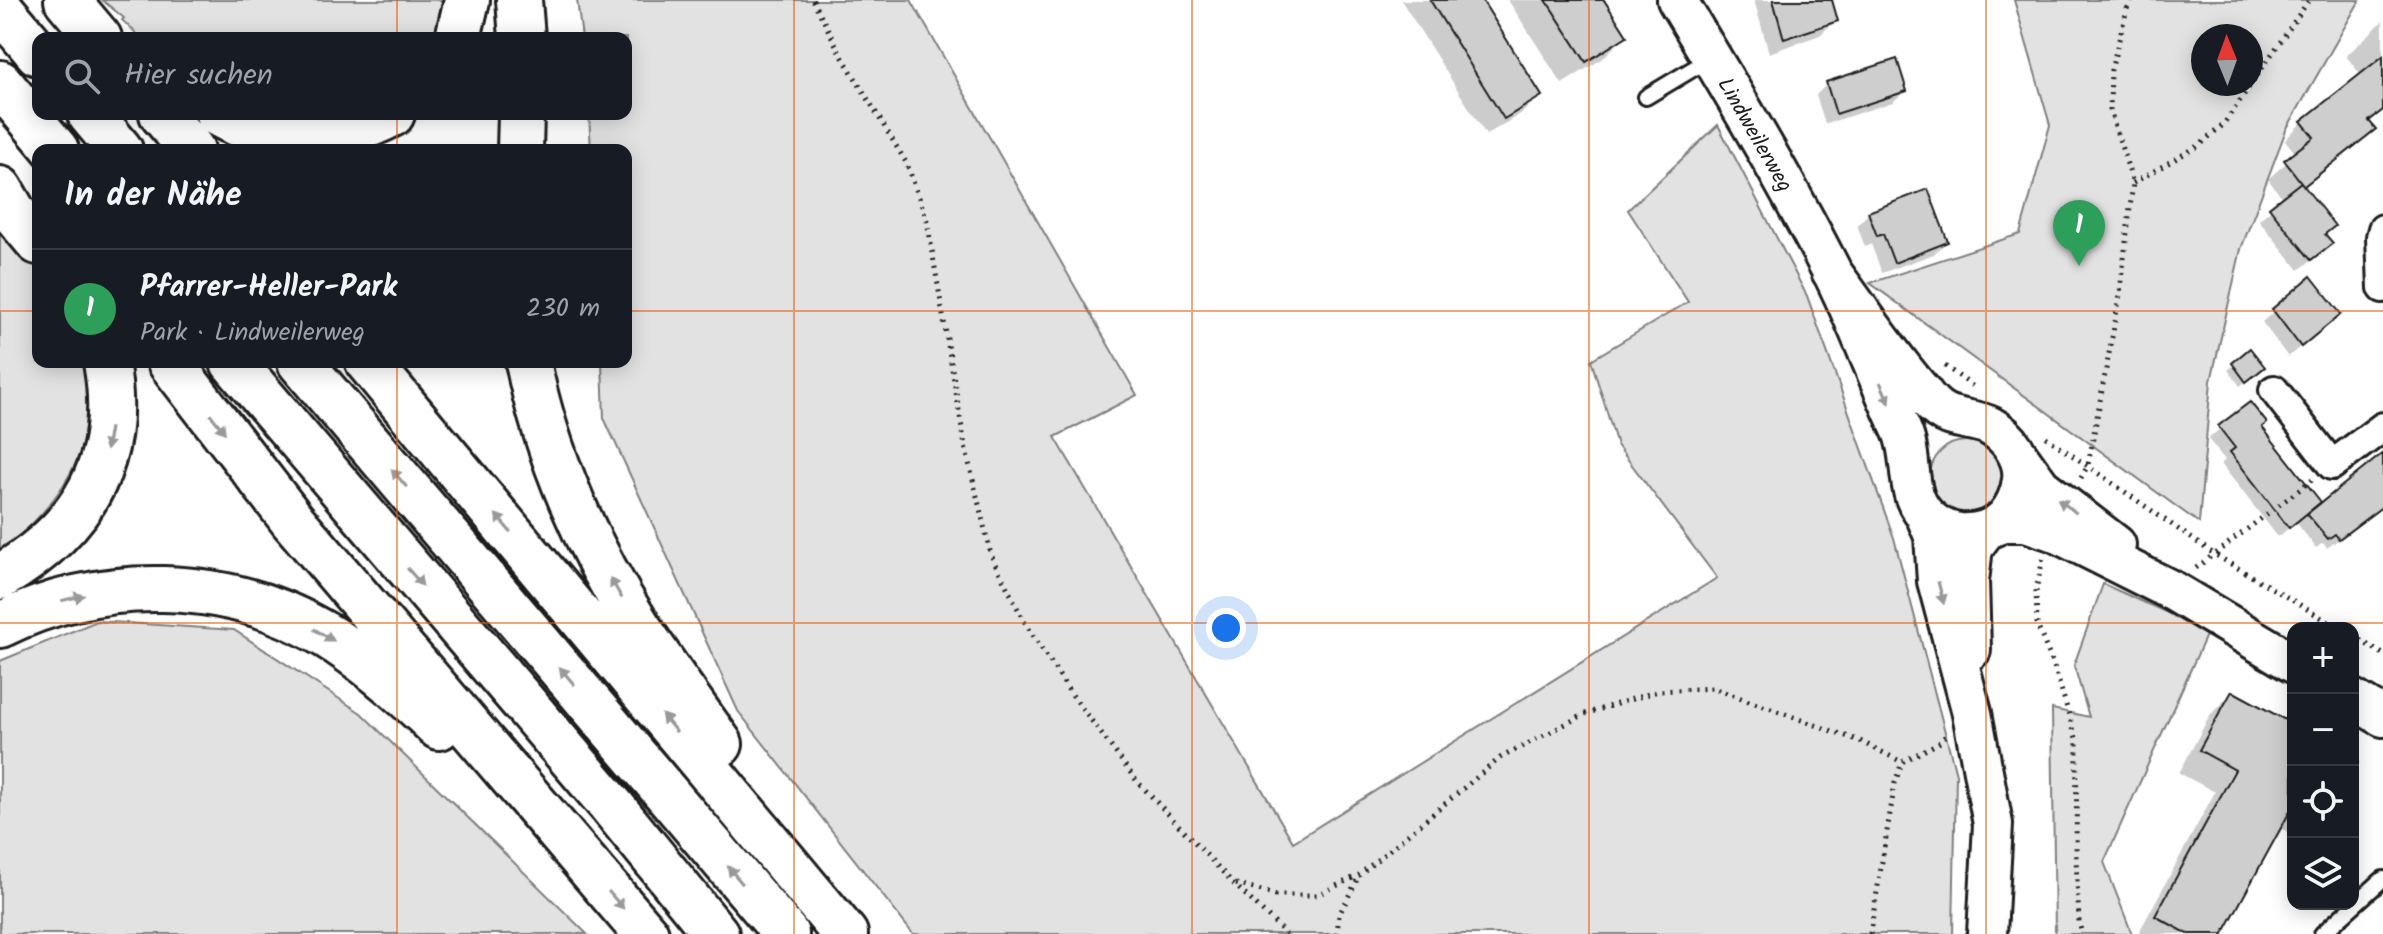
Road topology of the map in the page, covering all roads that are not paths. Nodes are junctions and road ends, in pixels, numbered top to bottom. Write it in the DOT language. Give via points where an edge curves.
graph roads {
  1 [pos="467,0"];
  2 [pos="519,0"];
  3 [pos="1677,0"];
  4 [pos="0,8"];
  5 [pos="459,32"];
  6 [pos="522,32"];
  7 [pos="32,46"];
  8 [pos="1712,58"];
  9 [pos="0,83"];
  10 [pos="1646,97"];
  11 [pos="95,120"];
  12 [pos="167,120"];
  13 [pos="234,120"];
  14 [pos="378,120"];
  15 [pos="521,120"];
  16 [pos="51,144"];
  17 [pos="115,144"];
  18 [pos="187,144"];
  19 [pos="520,144"];
  20 [pos="0,163"];
  21 [pos="0,174"];
  22 [pos="0,189"];
  23 [pos="32,190"];
  24 [pos="32,208"];
  25 [pos="2383,229"];
  26 [pos="32,235"];
  27 [pos="1831,271"];
  28 [pos="2383,288"];
  29 [pos="107,368"];
  30 [pos="175,368"];
  31 [pos="238,368"];
  32 [pos="305,368"];
  33 [pos="373,368"];
  34 [pos="530,368"];
  35 [pos="2274,390"];
  36 [pos="1976,407"];
  37 [pos="2383,427"];
  38 [pos="2029,444"];
  39 [pos="1909,474"];
  40 [pos="1926,517"];
  41 [pos="1993,526"];
  42 [pos="0,577"];
  43 [pos="2171,590"];
  44 [pos="0,625"];
  45 [pos="2287,659"];
  46 [pos="2359,703"];
  47 [pos="2383,717"];
  48 [pos="1960,723"];
  49 [pos="586,866"];
  50 [pos="2383,879"];
  51 [pos="646,934"];
  52 [pos="716,934"];
  53 [pos="786,934"];
  54 [pos="845,934"];
  55 [pos="1987,934"];
  56 [pos="2322,934"];
  1 -- 5 [label="highway"];
  2 -- 6 [label="highway"];
  3 -- 8 [label="street, Lindweilerweg"];
  4 -- 7 [label="highway"];
  8 -- 10 [label="lane"];
  8 -- 27 [label="street, Lindweilerweg"];
  9 -- 16 [label="highway"];
  11 -- 17 [label="highway"];
  12 -- 18 [label="highway"];
  13 -- 14 [label="highway" via="309,137 350,132"];
  15 -- 19 [label="highway"];
  20 -- 23 [label="highway"];
  21 -- 24 [label="highway"];
  22 -- 26 [label="highway"];
  25 -- 28 [label="street"];
  27 -- 36 [label="street, Lindweilerweg" via="1943,413"];
  27 -- 39 [label="street, Lindweilerweg, one-way" via="1907,442"];
  29 -- 42 [label="highway, one-way" via="109,442 85,499 38,551"];
  30 -- 49 [label="highway, one-way" via="293,521"];
  31 -- 52 [label="highway, one-way"];
  53 -- 32 [label="highway, one-way"];
  54 -- 33 [label="highway, one-way"];
  54 -- 34 [label="highway, one-way" via="638,626 596,552 555,459"];
  35 -- 37 [label="street" via="2332,465"];
  36 -- 38 [label="street, Lindweilerweg" via="2007,438"];
  36 -- 39 [label="street" via="1931,433 1912,458"];
  38 -- 41 [label="street" via="2019,496"];
  43 -- 38 [label="street, Lindweilerweg, one-way" via="2041,487"];
  39 -- 40 [label="street, Lindweilerweg" via="1916,504"];
  40 -- 41 [label="street" via="1953,533"];
  40 -- 48 [label="street, Lindweilerweg, one-way" via="1934,536"];
  41 -- 43 [label="street" via="2026,522 2055,532"];
  41 -- 48 [label="street" via="1973,547"];
  43 -- 45 [label="street"];
  44 -- 49 [label="highway, one-way" via="72,597 123,589 190,591 276,610 343,646 421,709"];
  46 -- 47 [label="street"];
  48 -- 55 [label="street" via="1993,824"];
  49 -- 51 [label="highway, one-way"];
  50 -- 56 [label="lane"];
}
